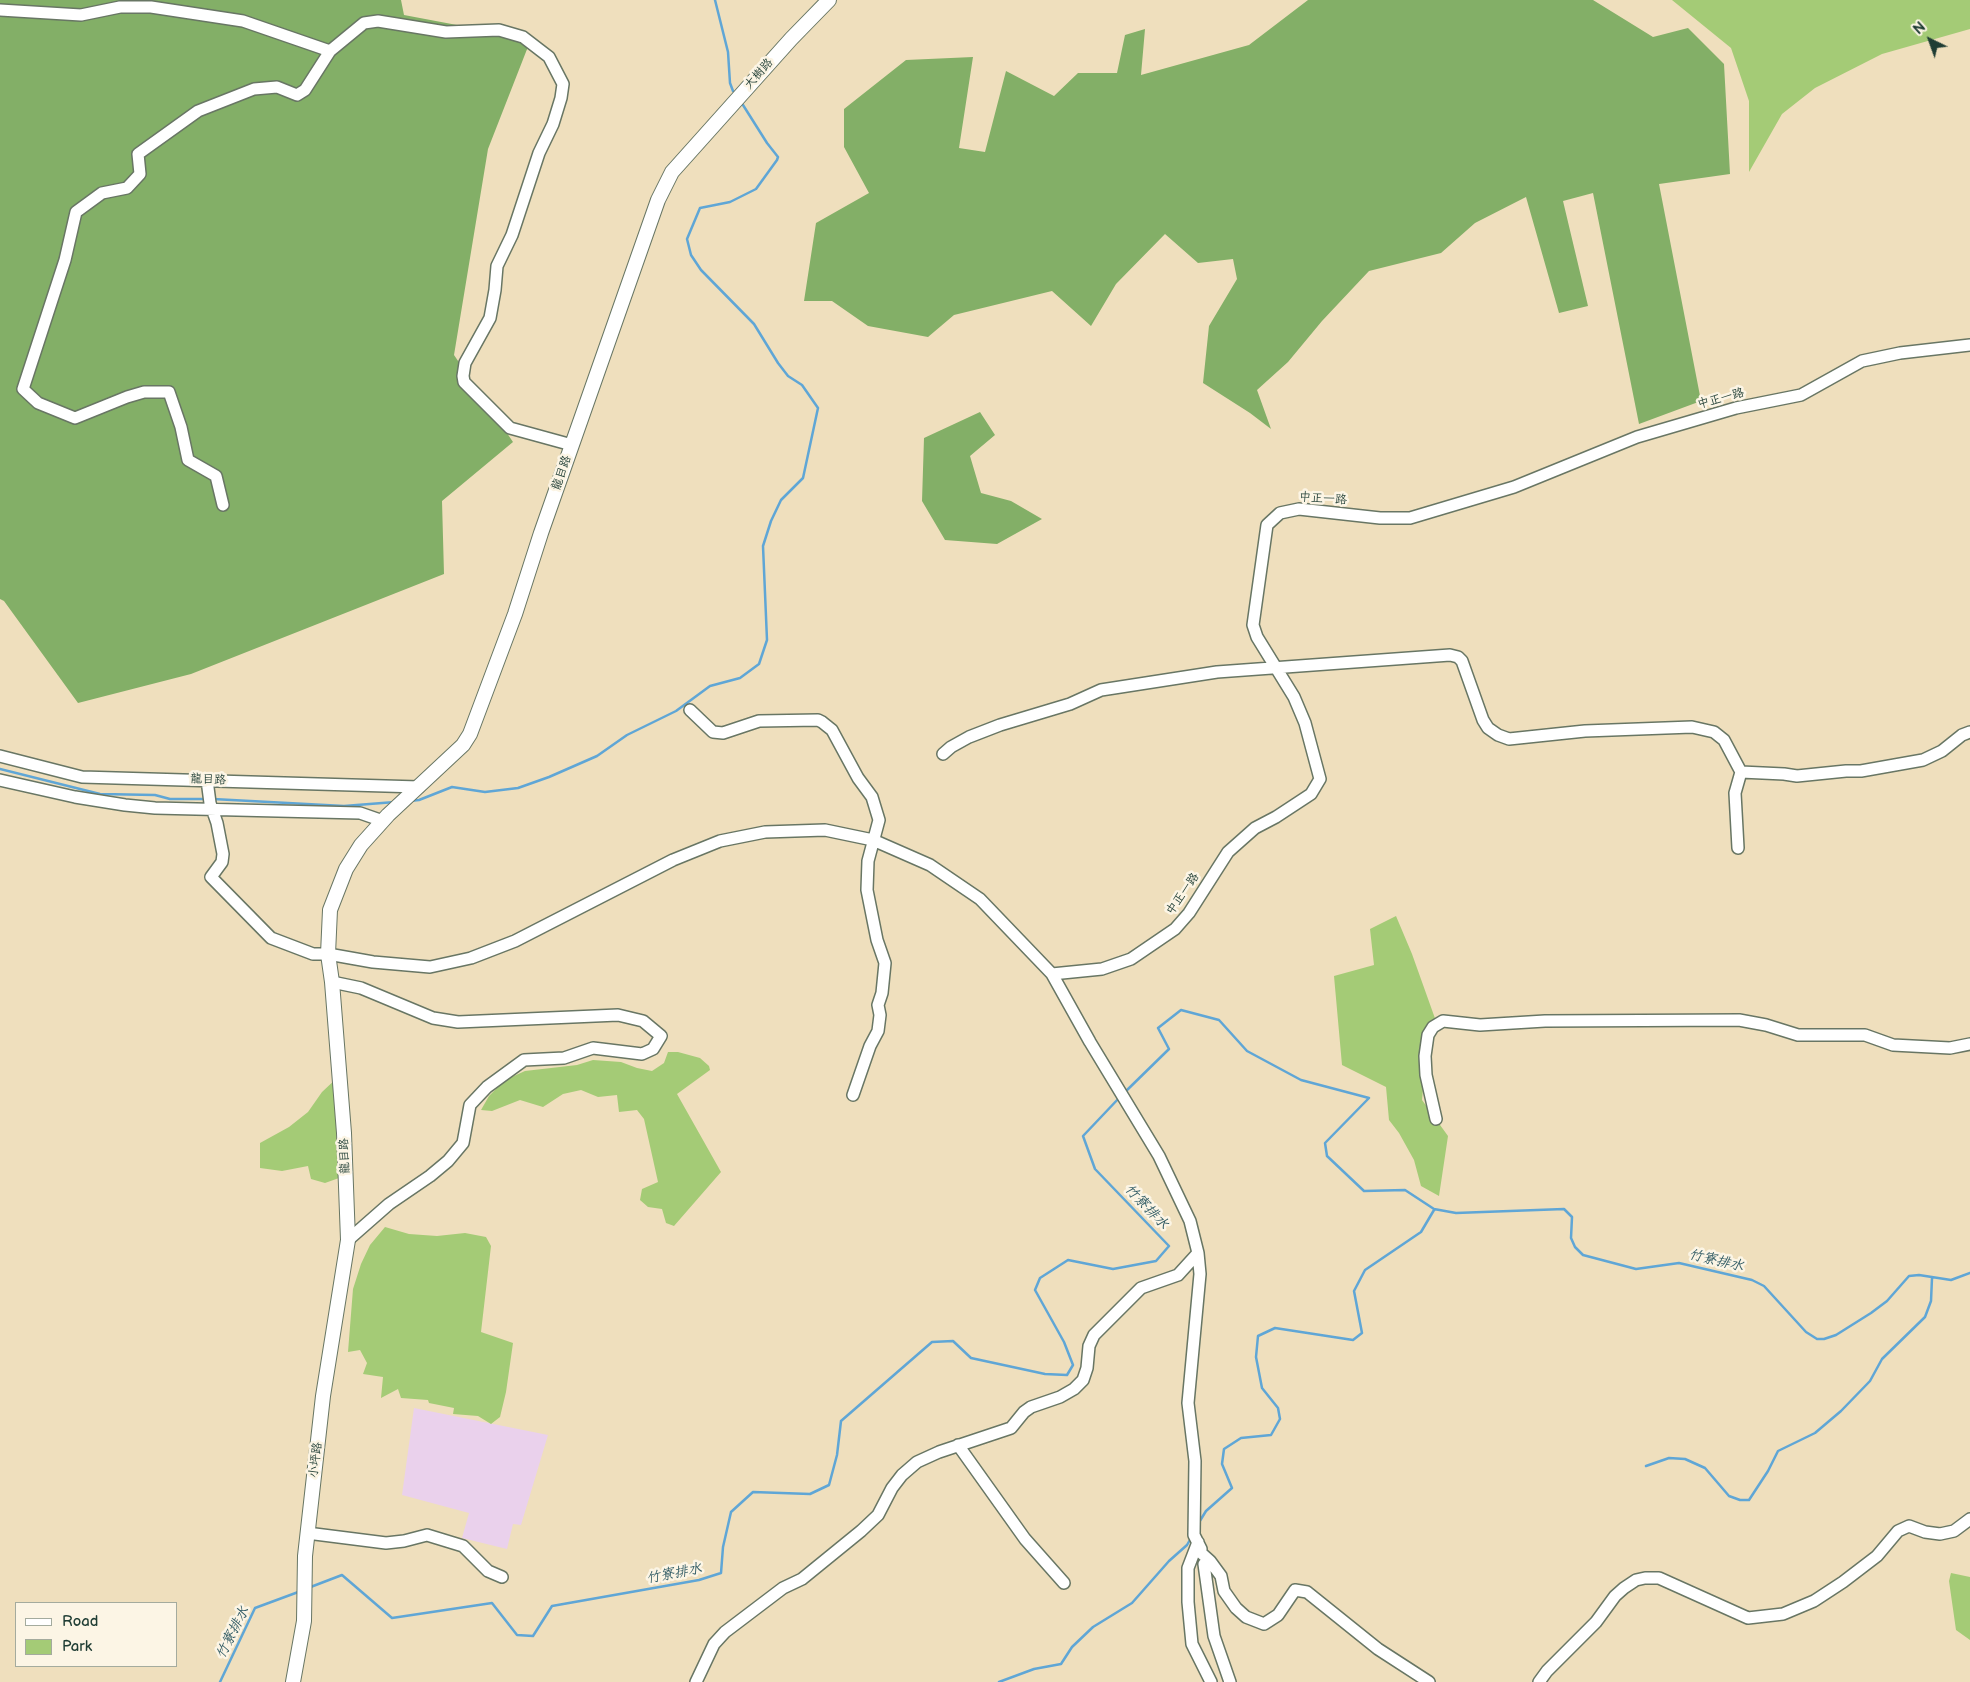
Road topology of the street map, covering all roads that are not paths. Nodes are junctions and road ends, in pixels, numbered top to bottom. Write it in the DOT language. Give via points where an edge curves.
graph roads {
  1 [pos="829,0"];
  2 [pos="0,10"];
  3 [pos="330,51"];
  4 [pos="691,149"];
  5 [pos="1970,344"];
  6 [pos="572,445"];
  7 [pos="223,505"];
  8 [pos="1277,668"];
  9 [pos="690,710"];
  10 [pos="1970,732"];
  11 [pos="943,754"];
  12 [pos="0,756"];
  13 [pos="1741,772"];
  14 [pos="0,780"];
  15 [pos="81,780"];
  16 [pos="207,783"];
  17 [pos="419,787"];
  18 [pos="75,796"];
  19 [pos="211,806"];
  20 [pos="385,818"];
  21 [pos="873,840"];
  22 [pos="1738,848"];
  23 [pos="328,954"];
  24 [pos="1052,974"];
  25 [pos="332,982"];
  26 [pos="1970,1044"];
  27 [pos="853,1095"];
  28 [pos="1436,1119"];
  29 [pos="348,1240"];
  30 [pos="1198,1253"];
  31 [pos="958,1445"];
  32 [pos="1970,1519"];
  33 [pos="307,1533"];
  34 [pos="1198,1542"];
  35 [pos="1204,1564"];
  36 [pos="502,1577"];
  37 [pos="1064,1583"];
  38 [pos="293,1682"];
  39 [pos="696,1682"];
  40 [pos="1211,1682"];
  41 [pos="1230,1682"];
  42 [pos="1429,1682"];
  43 [pos="1539,1682"];
  1 -- 4 [label="street, 大樹路"];
  2 -- 3 [label="street" via="81,15 120,8 151,7 243,21"];
  3 -- 6 [label="street" via="364,23 378,21 446,32 499,30 523,37 549,57 563,84 561,98 512,235 497,266 490,318 465,363 463,376 464,382 510,428"];
  3 -- 7 [label="street" via="305,90 297,94 277,87 254,89 198,110 138,154 140,174 126,188 102,193 76,212 66,260 23,389 38,403 75,418 144,392 169,392 188,460 216,476"];
  4 -- 6 [label="street, 龍目路" via="672,172 658,200"];
  5 -- 8 [label="street, 中正一路" via="1862,361 1801,395 1736,408 1637,437 1514,487 1410,518 1299,509 1280,513 1267,525 1253,625"];
  6 -- 17 [label="street, 龍目路" via="516,614 470,734 463,745"];
  8 -- 11 [label="street" via="1217,672 1101,690 1070,704 969,737"];
  8 -- 13 [label="street" via="1434,655 1458,657 1483,720 1488,728 1509,739 1585,731 1692,727 1714,732 1724,740"];
  8 -- 24 [label="street, 中正一路" via="1305,724 1320,779 1312,794 1254,828 1228,852 1189,913 1175,928 1131,959 1102,969"];
  9 -- 21 [label="street" via="713,732 723,733 759,721 818,720 828,725 872,797 879,820"];
  10 -- 13 [label="street" via="1923,760 1861,771 1797,776"];
  12 -- 15 [label="street, 龍目路"];
  13 -- 22 [label="street" via="1735,793"];
  14 -- 18 [label="street"];
  15 -- 16 [label="street, 龍目路"];
  15 -- 18 [label="street"];
  16 -- 17 [label="street, 龍目路"];
  16 -- 19 [label="street"];
  17 -- 20 [label="street, 龍目路"];
  18 -- 19 [label="street" via="140,806"];
  19 -- 20 [label="street" via="360,813"];
  19 -- 23 [label="street" via="224,854 211,878 271,938 313,954"];
  20 -- 23 [label="street, 龍目路" via="361,845 346,869 330,910"];
  21 -- 23 [label="street" via="825,830 794,830 720,841 673,860 515,941 471,958 430,967"];
  21 -- 24 [label="street" via="930,865 980,899"];
  21 -- 27 [label="street" via="867,890 885,963 878,1005 878,1031"];
  23 -- 25 [label="street, 龍目路"];
  24 -- 30 [label="street" via="1159,1156 1190,1221"];
  25 -- 29 [label="street, 龍目路" via="344,1133"];
  25 -- 29 [label="street" via="361,988 433,1018 450,1021 618,1015 643,1021 661,1036 654,1049 642,1054 593,1048 564,1058 524,1060 487,1086 470,1105 463,1144 448,1161 389,1204"];
  26 -- 28 [label="street" via="1950,1048 1893,1045 1866,1035 1798,1035 1739,1020 1545,1021 1480,1025 1443,1021 1428,1035 1426,1056 1426,1075"];
  29 -- 33 [label="street, 小坪路"];
  30 -- 31 [label="street" via="1178,1275 1141,1288 1094,1335 1083,1380 1074,1389 1031,1407 1011,1428"];
  30 -- 34 [label="street" via="1200,1274 1188,1403 1195,1461 1194,1522"];
  31 -- 37 [label="street" via="1025,1539"];
  31 -- 39 [label="street" via="917,1462 902,1475 878,1515 861,1531 802,1580 783,1588 725,1632 714,1644"];
  32 -- 43 [label="street" via="1954,1531 1940,1534 1908,1526 1898,1531 1877,1556 1843,1582 1783,1614 1748,1618 1659,1578 1636,1580 1615,1596 1596,1622"];
  33 -- 36 [label="street" via="386,1542 427,1535 464,1546 488,1571"];
  33 -- 38 [label="street, 小坪路" via="304,1621"];
  34 -- 40 [label="street" via="1188,1568 1188,1602 1192,1644"];
  34 -- 42 [label="street" via="1200,1552 1221,1576 1224,1590 1246,1617 1264,1624 1278,1615 1295,1590 1306,1592 1378,1649"];
  35 -- 41 [label="street" via="1214,1636"];
}
